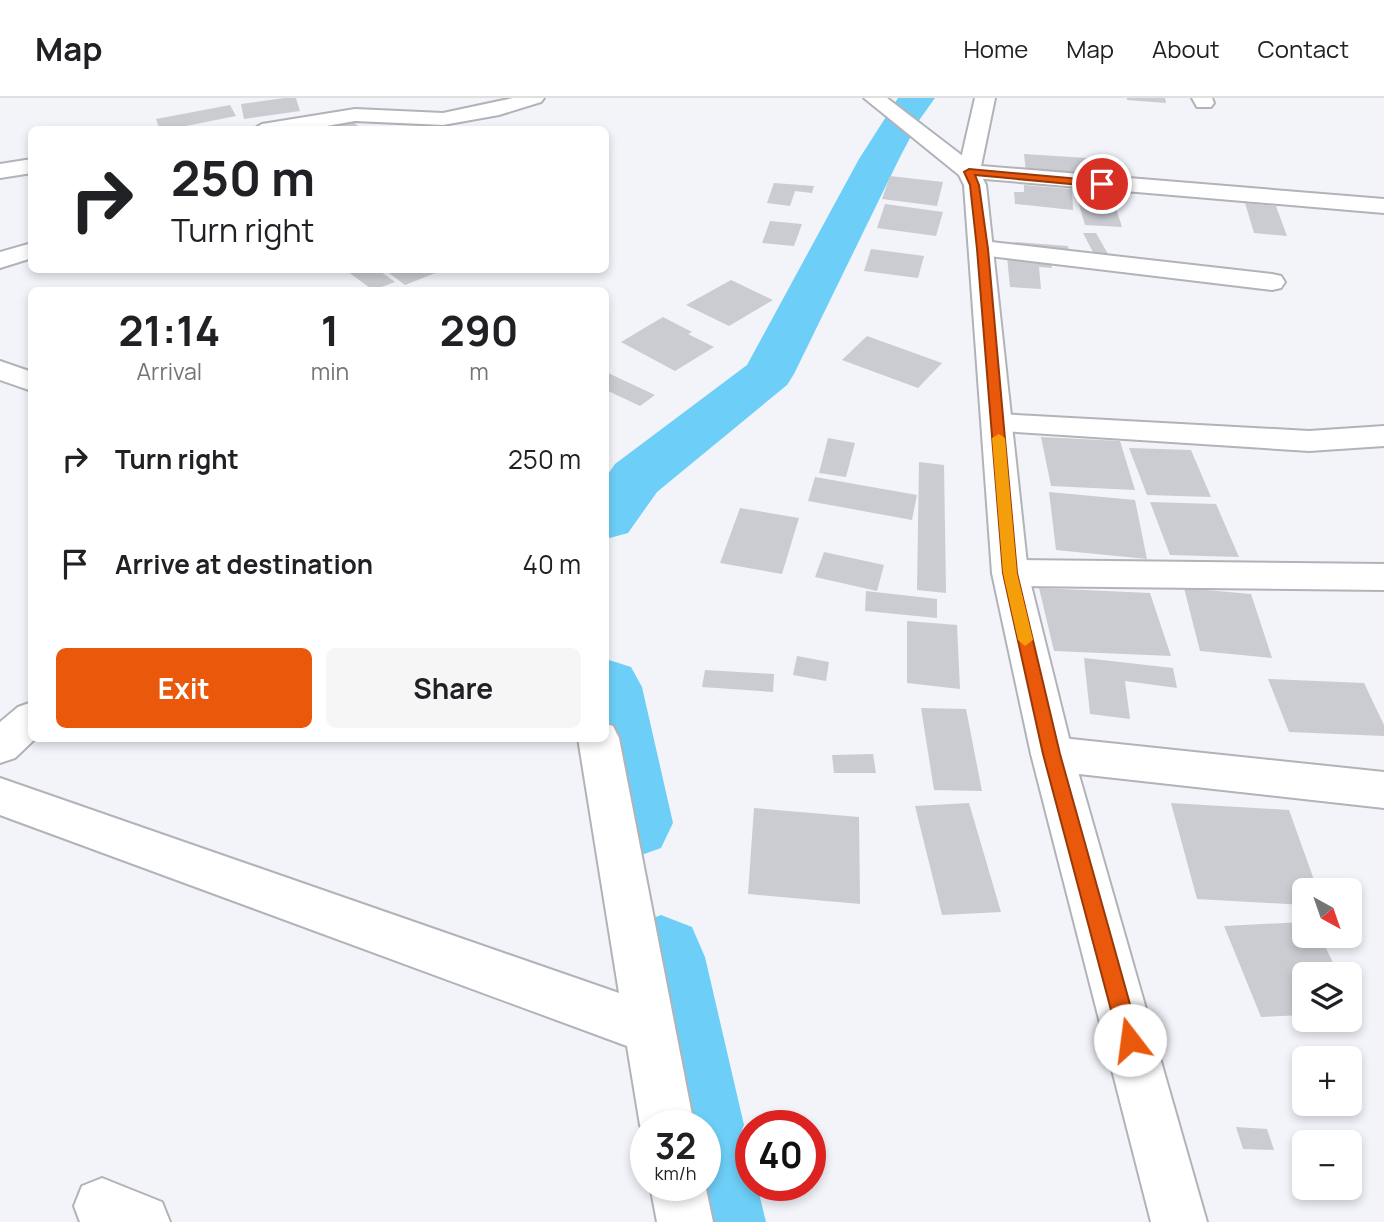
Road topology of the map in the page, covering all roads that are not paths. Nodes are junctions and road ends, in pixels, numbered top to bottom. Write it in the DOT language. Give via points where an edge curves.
graph roads {
  1 [pos="534,98"];
  2 [pos="874,98"];
  3 [pos="985,98"];
  4 [pos="443,119"];
  5 [pos="287,126"];
  6 [pos="421,126"];
  7 [pos="28,167"];
  8 [pos="0,171"];
  9 [pos="969,172"];
  10 [pos="1384,206"];
  11 [pos="982,249"];
  12 [pos="28,251"];
  13 [pos="0,260"];
  14 [pos="1272,282"];
  15 [pos="0,370"];
  16 [pos="28,380"];
  17 [pos="998,423"];
  18 [pos="1384,436"];
  19 [pos="1010,573"];
  20 [pos="1384,577"];
  21 [pos="28,722"];
  22 [pos="599,742"];
  23 [pos="0,746"];
  24 [pos="1052,754"];
  25 [pos="1384,790"];
  26 [pos="0,796"];
  27 [pos="648,1028"];
  28 [pos="664,1110"];
  29 [pos="681,1201"];
  30 [pos="685,1222"];
  31 [pos="1179,1222"];
  1 -- 4 [label="street"];
  2 -- 9 [label="street"];
  3 -- 9 [label="street"];
  4 -- 5 [label="street" via="355,115"];
  4 -- 6 [label="street"];
  7 -- 8 [label="street"];
  9 -- 10 [label="street"];
  9 -- 11 [label="street" via="975,185"];
  11 -- 14 [label="street"];
  11 -- 17 [label="street"];
  12 -- 13 [label="street"];
  15 -- 16 [label="street"];
  17 -- 18 [label="street" via="1309,441"];
  17 -- 19 [label="street"];
  19 -- 20 [label="street"];
  19 -- 24 [label="street"];
  21 -- 23 [label="street"];
  22 -- 27 [label="street"];
  24 -- 25 [label="street"];
  24 -- 31 [label="street"];
  26 -- 27 [label="street"];
  27 -- 28 [label="street"];
  29 -- 30 [label="street"];
}
